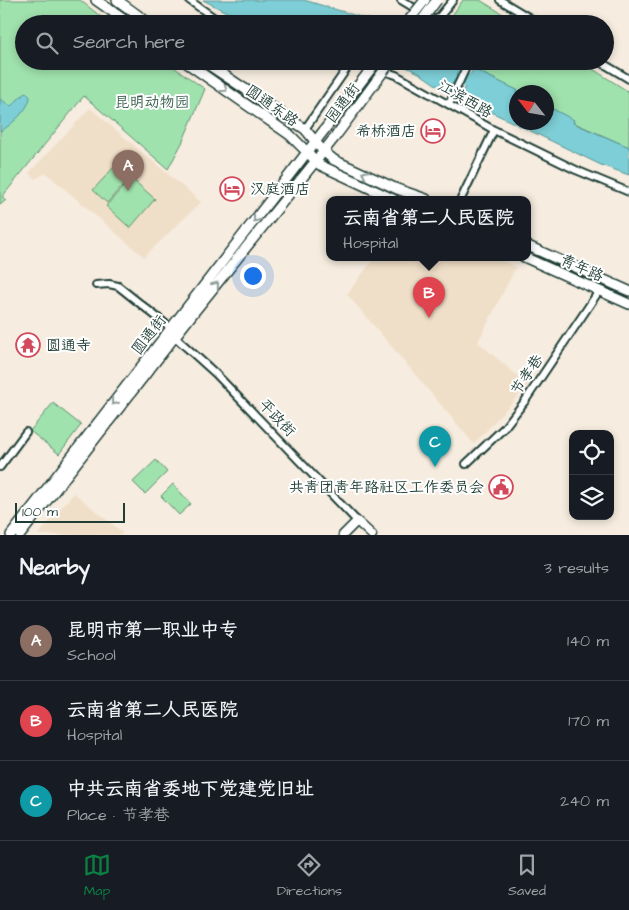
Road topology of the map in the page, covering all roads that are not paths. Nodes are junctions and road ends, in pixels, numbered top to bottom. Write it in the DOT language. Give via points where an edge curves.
graph roads {
  1 [pos="96,0"];
  2 [pos="118,0"];
  3 [pos="189,0"];
  4 [pos="401,0"];
  5 [pos="425,0"];
  6 [pos="437,0"];
  7 [pos="452,0"];
  8 [pos="500,0"];
  9 [pos="112,11"];
  10 [pos="118,15"];
  11 [pos="138,15"];
  12 [pos="210,15"];
  13 [pos="413,15"];
  14 [pos="425,15"];
  15 [pos="426,15"];
  16 [pos="441,15"];
  17 [pos="525,15"];
  18 [pos="197,70"];
  19 [pos="216,70"];
  20 [pos="346,70"];
  21 [pos="371,70"];
  22 [pos="383,70"];
  23 [pos="384,70"];
  24 [pos="465,70"];
  25 [pos="614,70"];
  26 [pos="629,79"];
  27 [pos="450,100"];
  28 [pos="305,129"];
  29 [pos="494,130"];
  30 [pos="315,142"];
  31 [pos="307,152"];
  32 [pos="323,152"];
  33 [pos="315,160"];
  34 [pos="629,192"];
  35 [pos="385,196"];
  36 [pos="418,196"];
  37 [pos="462,196"];
  38 [pos="531,247"];
  39 [pos="531,260"];
  40 [pos="96,285"];
  41 [pos="599,291"];
  42 [pos="629,291"];
  43 [pos="629,304"];
  44 [pos="173,333"];
  45 [pos="26,432"];
  46 [pos="466,464"];
  47 [pos="0,467"];
  48 [pos="357,520"];
  49 [pos="11,535"];
  50 [pos="20,535"];
  51 [pos="343,535"];
  52 [pos="372,535"];
  1 -- 9 [label="main road"];
  2 -- 9 [label="street"];
  2 -- 11 [label="main road"];
  3 -- 12 [label="street"];
  4 -- 14 [label="street"];
  5 -- 13 [label="main road, bridge"];
  6 -- 15 [label="main road, bridge"];
  7 -- 16 [label="street"];
  8 -- 17 [label="street"];
  9 -- 10 [label="main road"];
  18 -- 31 [label="main road, 圆通东路, one-way" via="290,135"];
  19 -- 28 [label="main road, 圆通东路"];
  20 -- 28 [label="street"];
  21 -- 30 [label="main road, 园通街, bridge"];
  22 -- 27 [label="street, 江滨西路"];
  23 -- 32 [label="main road, 园通街, bridge"];
  24 -- 27 [label="street"];
  25 -- 26 [label="street"];
  27 -- 29 [label="street, 江滨西路"];
  28 -- 30 [label="main road, 圆通东路"];
  29 -- 34 [label="street, 江滨西路"];
  29 -- 37 [label="street"];
  30 -- 31 [label="main road, 园通街"];
  30 -- 32 [label="main road, 圆通东路"];
  31 -- 33 [label="main road, 圆通东路"];
  31 -- 44 [label="main road, 圆通街, one-way"];
  32 -- 33 [label="main road, 园通街"];
  36 -- 32 [label="main road, one-way" via="334,160"];
  33 -- 35 [label="main road" via="329,170"];
  44 -- 33 [label="main road, 圆通街, one-way"];
  38 -- 42 [label="main road, 青年路"];
  39 -- 41 [label="main road, 青年路"];
  40 -- 44 [label="street, 平政街" via="118,286"];
  41 -- 43 [label="main road, 青年路"];
  41 -- 46 [label="street, 节孝巷" via="525,401 504,428"];
  44 -- 48 [label="street, 平政街"];
  44 -- 49 [label="main road, 圆通街, one-way"];
  44 -- 50 [label="main road, 圆通街"];
  45 -- 47 [label="street"];
  48 -- 51 [label="street"];
  48 -- 52 [label="street"];
}
